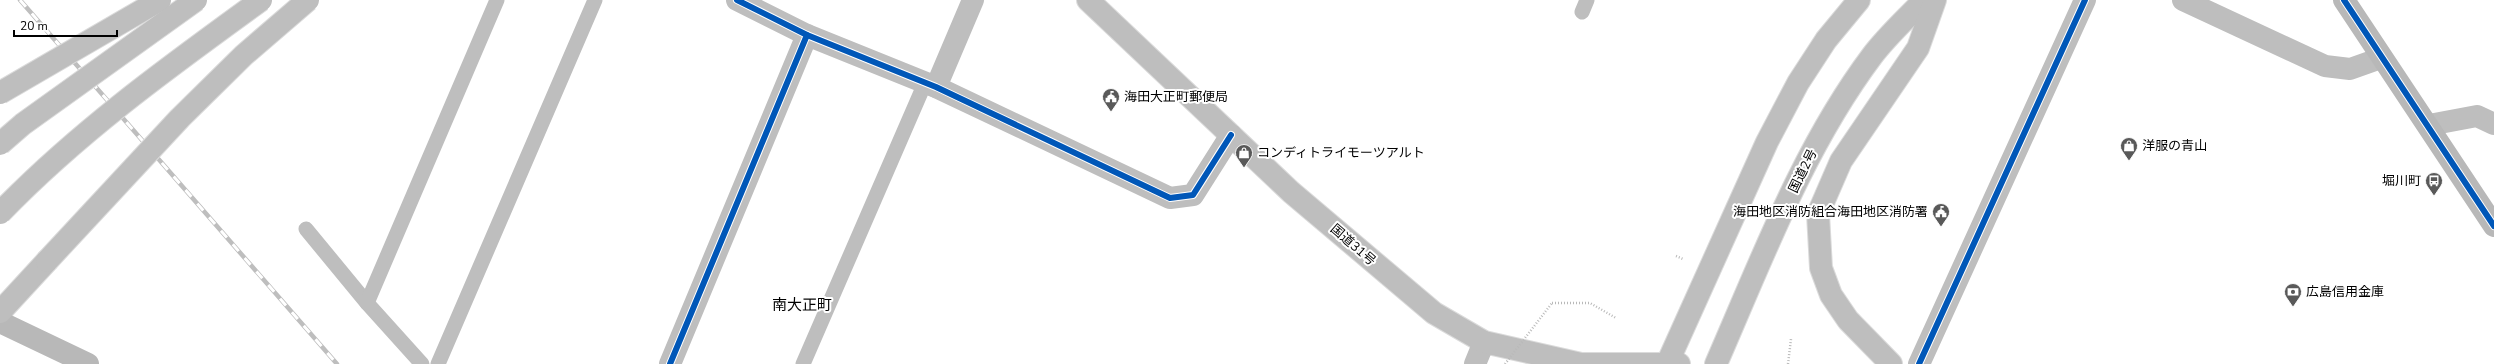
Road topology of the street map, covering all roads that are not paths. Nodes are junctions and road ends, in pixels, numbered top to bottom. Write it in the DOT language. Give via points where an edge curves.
graph roads {
  1 [pos="160,0"];
  2 [pos="196,0"];
  3 [pos="261,0"];
  4 [pos="308,0"];
  5 [pos="497,0"];
  6 [pos="595,0"];
  7 [pos="736,0"];
  8 [pos="973,0"];
  9 [pos="1088,0"];
  10 [pos="1859,0"];
  11 [pos="1924,0"];
  12 [pos="1935,0"];
  13 [pos="2085,0"];
  14 [pos="2183,0"];
  15 [pos="2344,0"];
  16 [pos="807,35"];
  17 [pos="2381,58"];
  18 [pos="930,85"];
  19 [pos="0,93"];
  20 [pos="2494,124"];
  21 [pos="2429,125"];
  22 [pos="1231,135"];
  23 [pos="0,144"];
  24 [pos="0,213"];
  25 [pos="2494,226"];
  26 [pos="306,229"];
  27 [pos="367,303"];
  28 [pos="0,312"];
  29 [pos="0,322"];
  30 [pos="1484,342"];
  31 [pos="1671,363"];
  32 [pos="88,364"];
  33 [pos="422,364"];
  34 [pos="438,364"];
  35 [pos="670,364"];
  36 [pos="803,364"];
  37 [pos="1475,364"];
  38 [pos="1716,364"];
  39 [pos="1891,364"];
  40 [pos="1918,364"];
  1 -- 19 [label="main road, bridge"];
  2 -- 23 [label="main road, bridge" via="23,124"];
  3 -- 24 [label="main road, bridge" via="155,78 32,180"];
  4 -- 28 [label="main road, bridge" via="244,55 180,118"];
  5 -- 27 [label="lane"];
  6 -- 34 [label="lane"];
  7 -- 16 [label="main road"];
  8 -- 18 [label="main road"];
  9 -- 22 [label="main road, 国道31号"];
  10 -- 31 [label="main road" via="1826,40 1794,89 1767,142"];
  11 -- 38 [label="main road, 国道2号" via="1873,55 1839,104 1813,149"];
  12 -- 39 [label="main road" via="1918,48 1842,161 1818,214 1821,268 1831,295 1848,320"];
  13 -- 40 [label="main road"];
  14 -- 17 [label="main road" via="2325,66 2350,69"];
  15 -- 17 [label="street"];
  16 -- 18 [label="main road"];
  16 -- 35 [label="main road"];
  17 -- 21 [label="street"];
  18 -- 22 [label="main road" via="1170,198 1193,195"];
  18 -- 36 [label="lane"];
  20 -- 21 [label="main road" via="2476,116"];
  21 -- 25 [label="street"];
  22 -- 30 [label="main road, 国道31号" via="1291,192 1428,308"];
  26 -- 27 [label="lane"];
  27 -- 33 [label="lane"];
  29 -- 32 [label="street"];
  30 -- 31 [label="main road, 国道31号" via="1581,364"];
  30 -- 37 [label="main road"];
}
